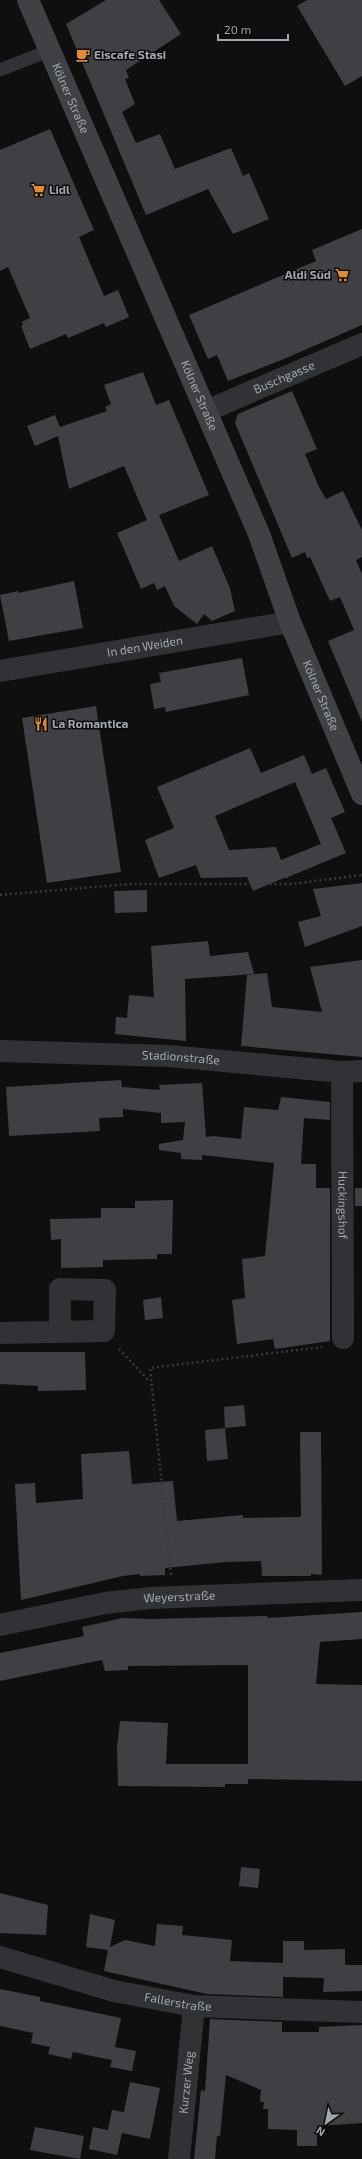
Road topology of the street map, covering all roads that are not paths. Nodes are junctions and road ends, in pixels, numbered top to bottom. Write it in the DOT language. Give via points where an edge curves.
graph roads {
  1 [pos="28,0"];
  2 [pos="50,50"];
  3 [pos="0,70"];
  4 [pos="362,344"];
  5 [pos="206,411"];
  6 [pos="290,622"];
  7 [pos="0,671"];
  8 [pos="362,794"];
  9 [pos="0,1051"];
  10 [pos="352,1071"];
  11 [pos="60,1332"];
  12 [pos="0,1333"];
  13 [pos="343,1338"];
  14 [pos="362,1590"];
  15 [pos="0,1625"];
  16 [pos="0,1957"];
  17 [pos="194,2006"];
  18 [pos="362,2012"];
  19 [pos="179,2159"];
  1 -- 2 [label="main road, Kölner Straße"];
  2 -- 3 [label="lane"];
  2 -- 5 [label="main road, Kölner Straße"];
  4 -- 5 [label="street, Buschgasse"];
  5 -- 6 [label="main road, Kölner Straße" via="259,534"];
  6 -- 7 [label="street, In den Weiden"];
  6 -- 8 [label="main road, Kölner Straße"];
  9 -- 10 [label="street, Stadionstraße" via="156,1055"];
  10 -- 13 [label="street, Huckingshof"];
  11 -- 11 [label="street" via="104,1332 104,1290 60,1289"];
  11 -- 12 [label="street"];
  14 -- 15 [label="street, Weyerstraße" via="173,1597 105,1603"];
  16 -- 17 [label="street, Fallerstraße" via="114,1991"];
  17 -- 18 [label="street, Fallerstraße"];
  17 -- 19 [label="street, Kurzer Weg"];
}
